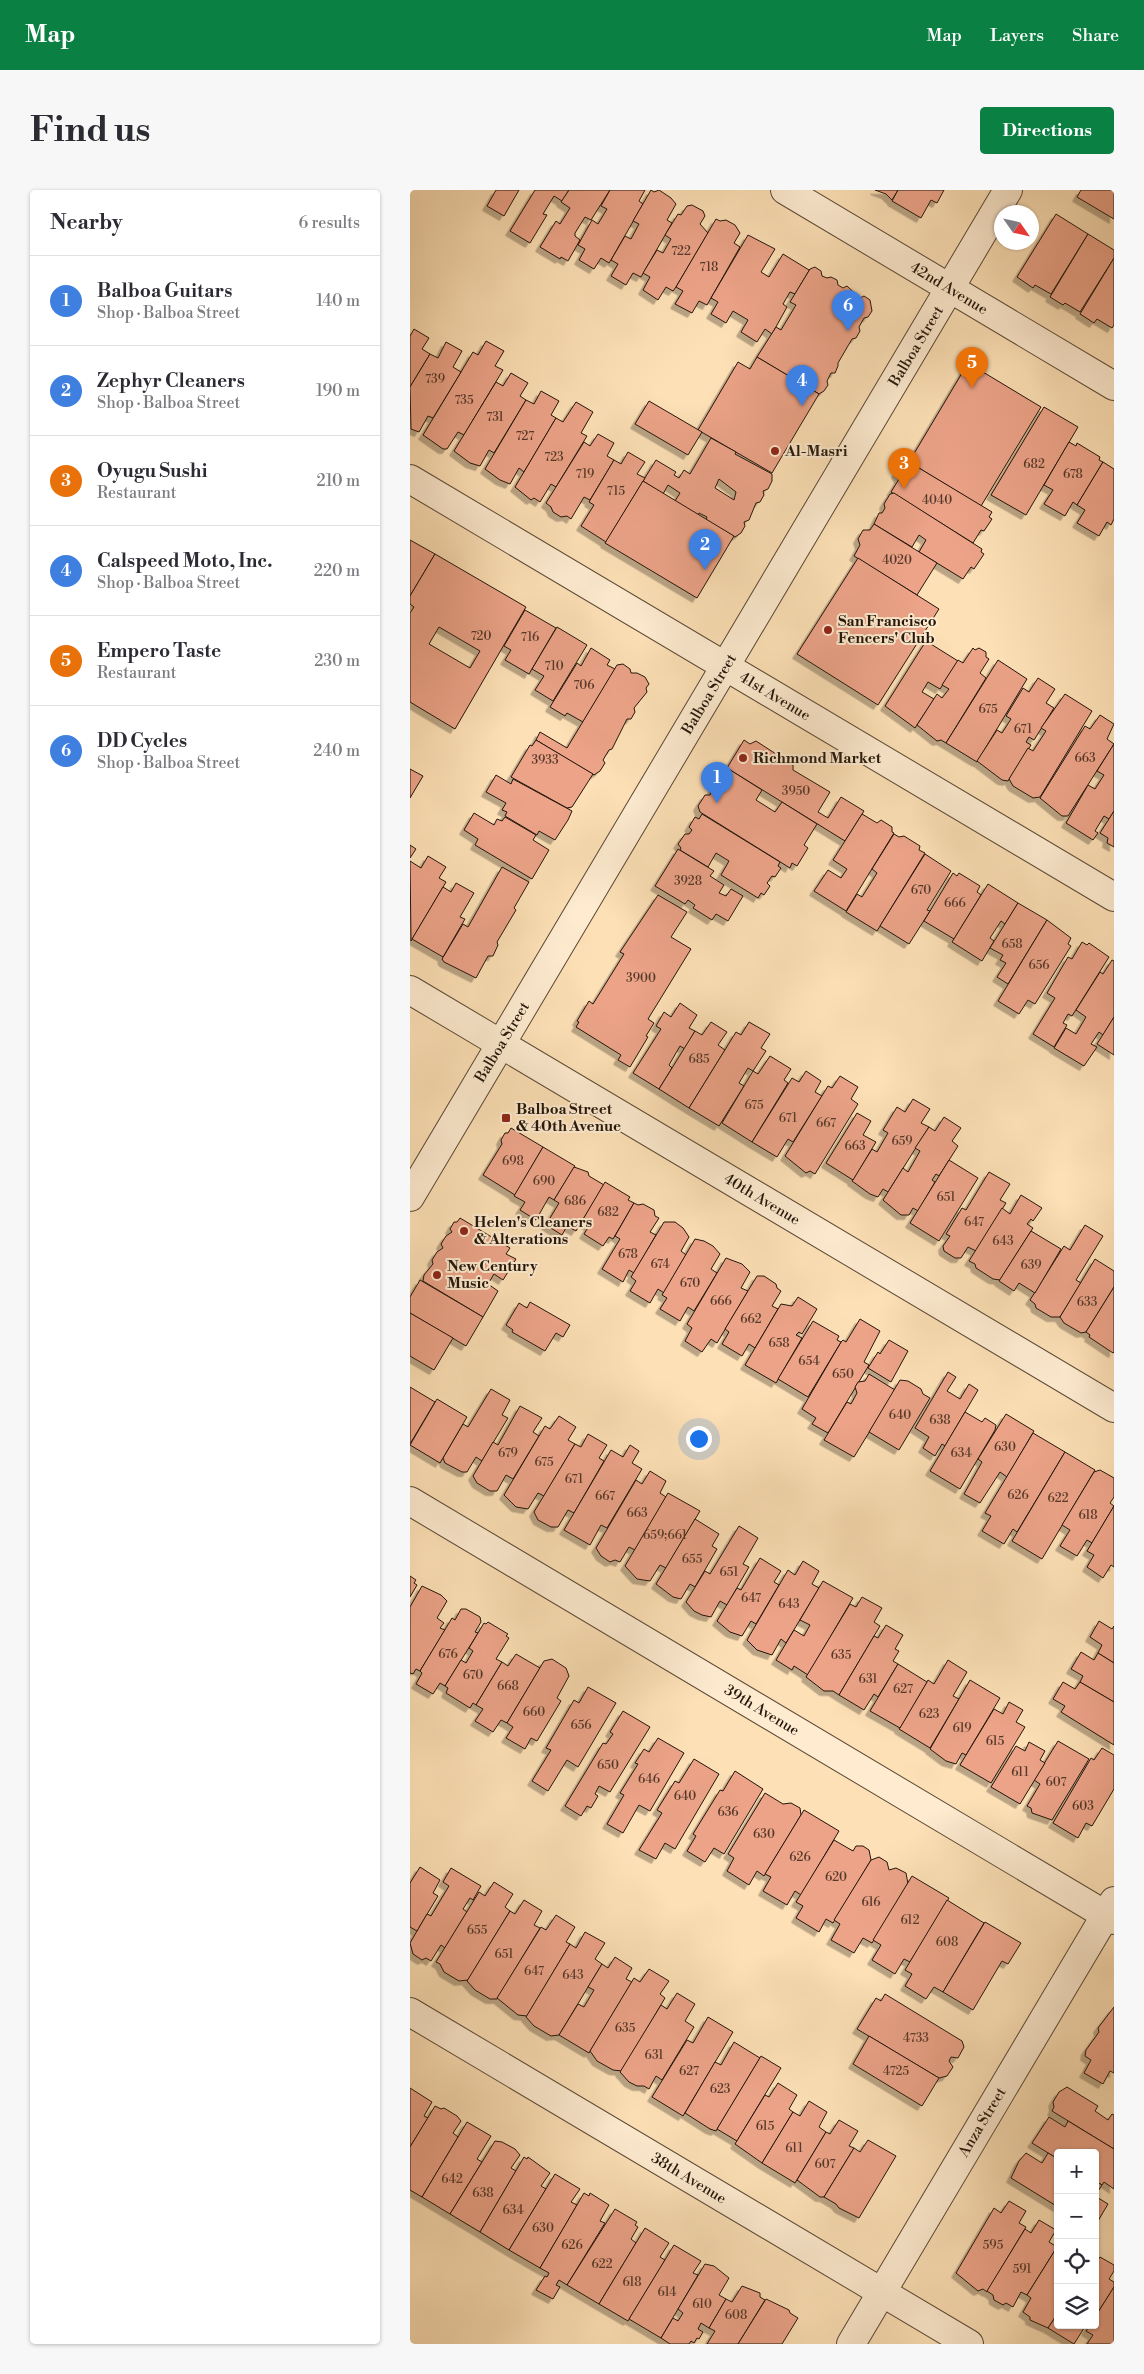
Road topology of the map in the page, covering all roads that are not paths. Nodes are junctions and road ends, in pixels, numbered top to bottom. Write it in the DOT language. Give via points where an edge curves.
graph roads {
  1 [pos="785,190"];
  2 [pos="1008,190"];
  3 [pos="950,288"];
  4 [pos="1114,386"];
  5 [pos="410,479"];
  6 [pos="725,666"];
  7 [pos="1114,897"];
  8 [pos="410,990"];
  9 [pos="501,1044"];
  10 [pos="410,1197"];
  11 [pos="1114,1408"];
  12 [pos="410,1501"];
  13 [pos="1111,1912"];
  14 [pos="410,2012"];
  15 [pos="881,2292"];
  16 [pos="851,2344"];
  17 [pos="969,2344"];
  1 -- 3 [label="street, 42nd Avenue"];
  2 -- 3 [label="street, Balboa Street"];
  3 -- 4 [label="street, 42nd Avenue"];
  3 -- 6 [label="street, Balboa Street"];
  5 -- 6 [label="street, 41st Avenue"];
  6 -- 7 [label="street, 41st Avenue"];
  6 -- 9 [label="street, Balboa Street"];
  8 -- 9 [label="street, 40th Avenue"];
  9 -- 10 [label="street, Balboa Street"];
  9 -- 11 [label="street, 40th Avenue"];
  12 -- 13 [label="street, 39th Avenue"];
  13 -- 15 [label="street, Anza Street"];
  14 -- 15 [label="street, 38th Avenue"];
  15 -- 16 [label="street, Anza Street"];
  15 -- 17 [label="street, 38th Avenue"];
}
